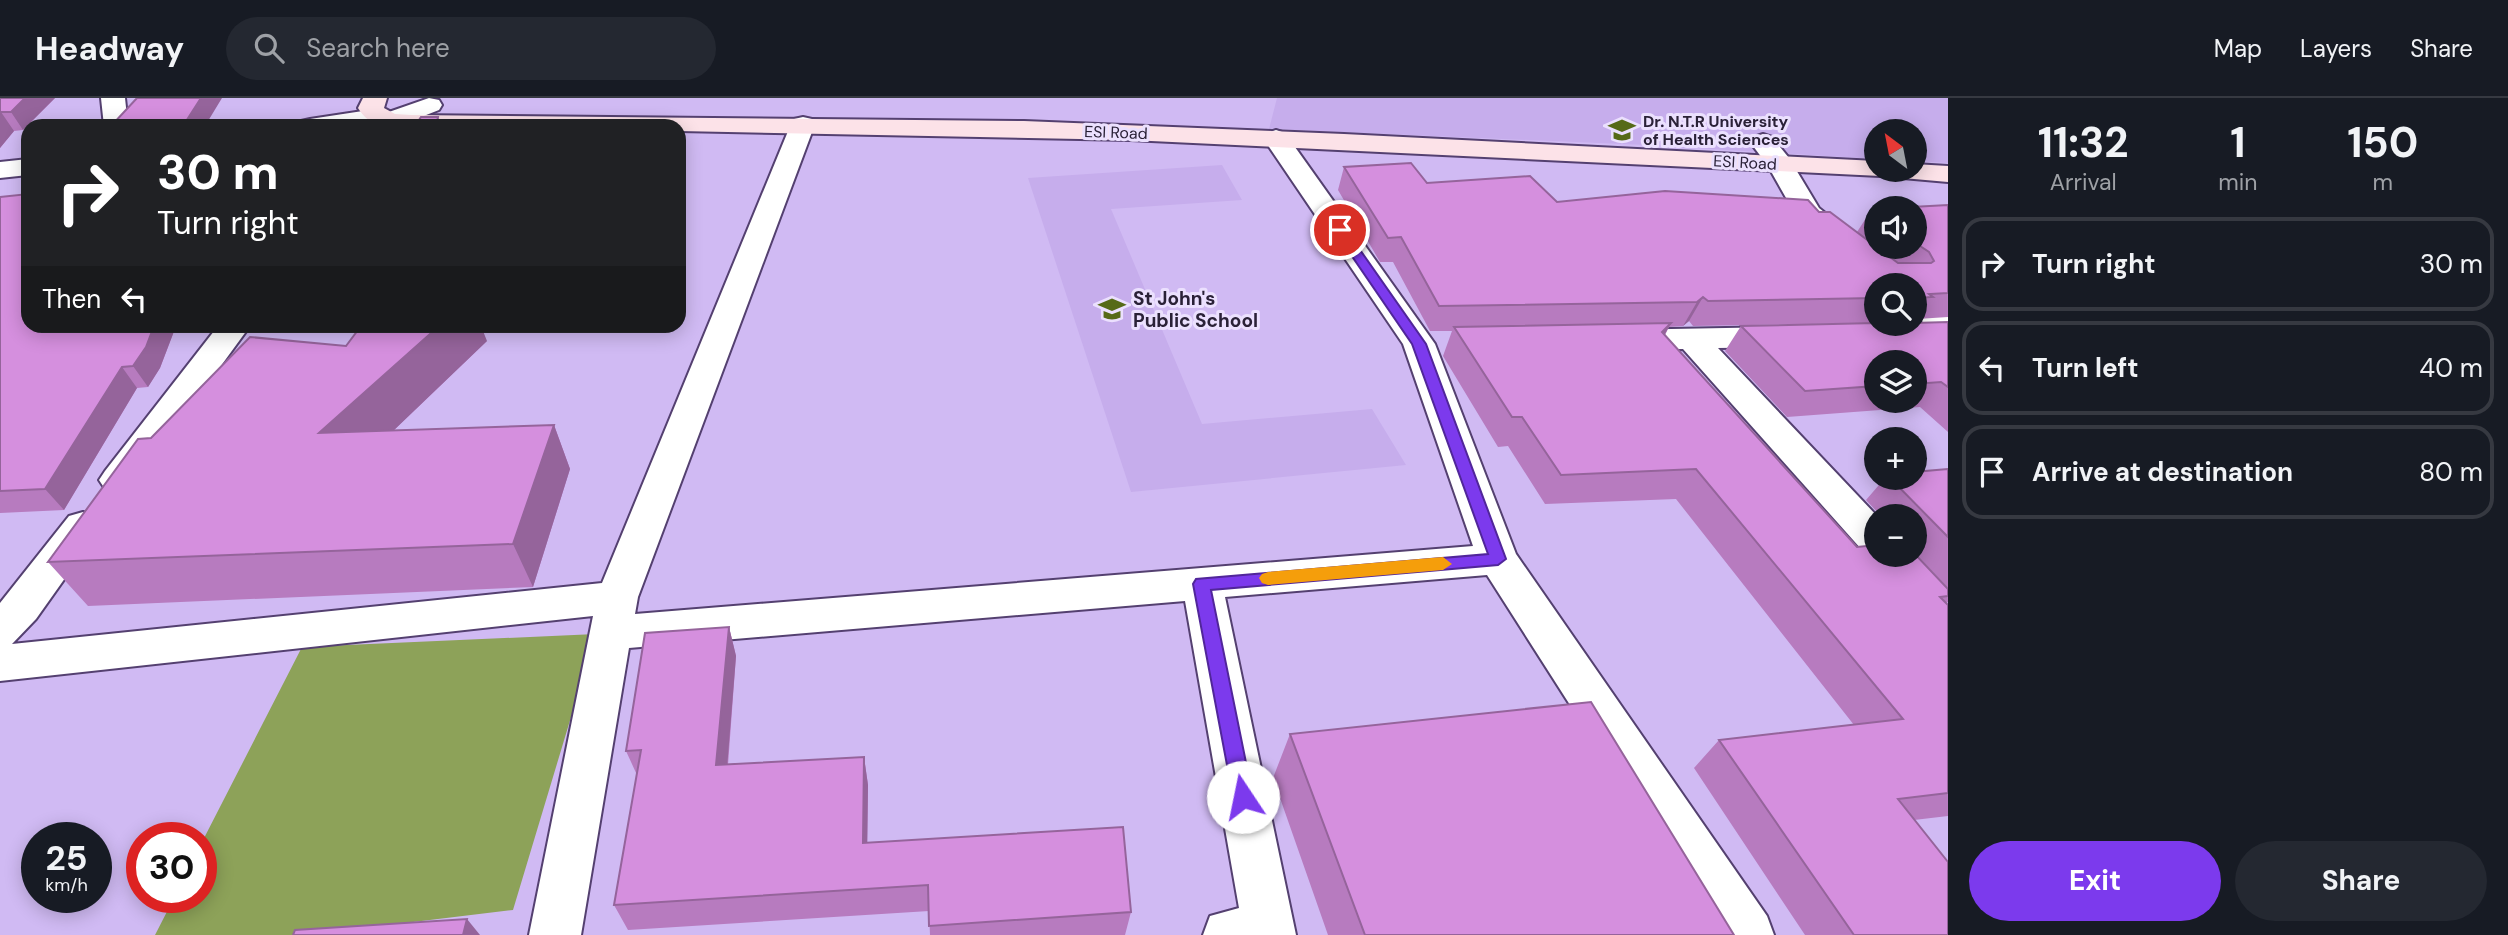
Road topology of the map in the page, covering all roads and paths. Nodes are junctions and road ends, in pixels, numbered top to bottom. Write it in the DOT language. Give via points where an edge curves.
graph roads {
  1 [pos="113,98"];
  2 [pos="765,101"];
  3 [pos="425,102"];
  4 [pos="1220,112"];
  5 [pos="381,115"];
  6 [pos="115,119"];
  7 [pos="355,119"];
  8 [pos="569,119"];
  9 [pos="686,122"];
  10 [pos="803,124"];
  11 [pos="1276,138"];
  12 [pos="1864,149"];
  13 [pos="1927,152"];
  14 [pos="1771,153"];
  15 [pos="1948,153"];
  16 [pos="1864,167"];
  17 [pos="21,168"];
  18 [pos="1,171"];
  19 [pos="1927,173"];
  20 [pos="1948,174"];
  21 [pos="1883,273"];
  22 [pos="1927,309"];
  23 [pos="1948,326"];
  24 [pos="229,333"];
  25 [pos="1948,334"];
  26 [pos="1927,335"];
  27 [pos="1813,337"];
  28 [pos="1692,339"];
  29 [pos="1583,341"];
  30 [pos="1864,527"];
  31 [pos="1498,559"];
  32 [pos="1202,584"];
  33 [pos="614,615"];
  34 [pos="0,631"];
  35 [pos="0,663"];
  36 [pos="1256,933"];
  37 [pos="555,935"];
  38 [pos="1748,935"];
  1 -- 6 [label="street"];
  2 -- 3 [label="street" via="482,109"];
  3 -- 5 [label="street"];
  4 -- 14 [label="street, ESI Road"];
  5 -- 7 [label="street"];
  5 -- 8 [label="street, ESI Road"];
  9 -- 10 [label="street, ESI Road"];
  10 -- 11 [label="street, ESI Road"];
  10 -- 33 [label="street"];
  11 -- 14 [label="street, ESI Road"];
  11 -- 31 [label="street" via="1433,344"];
  12 -- 14 [label="street, ESI Road"];
  13 -- 15 [label="street"];
  14 -- 16 [label="street, ESI Road"];
  14 -- 21 [label="street" via="1808,213"];
  17 -- 18 [label="street"];
  19 -- 20 [label="street"];
  22 -- 23 [label="street"];
  24 -- 34 [label="street"];
  25 -- 26 [label="street"];
  27 -- 28 [label="street"];
  28 -- 29 [label="street"];
  28 -- 30 [label="street"];
  31 -- 32 [label="street"];
  31 -- 38 [label="street"];
  32 -- 33 [label="street"];
  32 -- 36 [label="street"];
  33 -- 35 [label="street"];
  33 -- 37 [label="street"];
}
